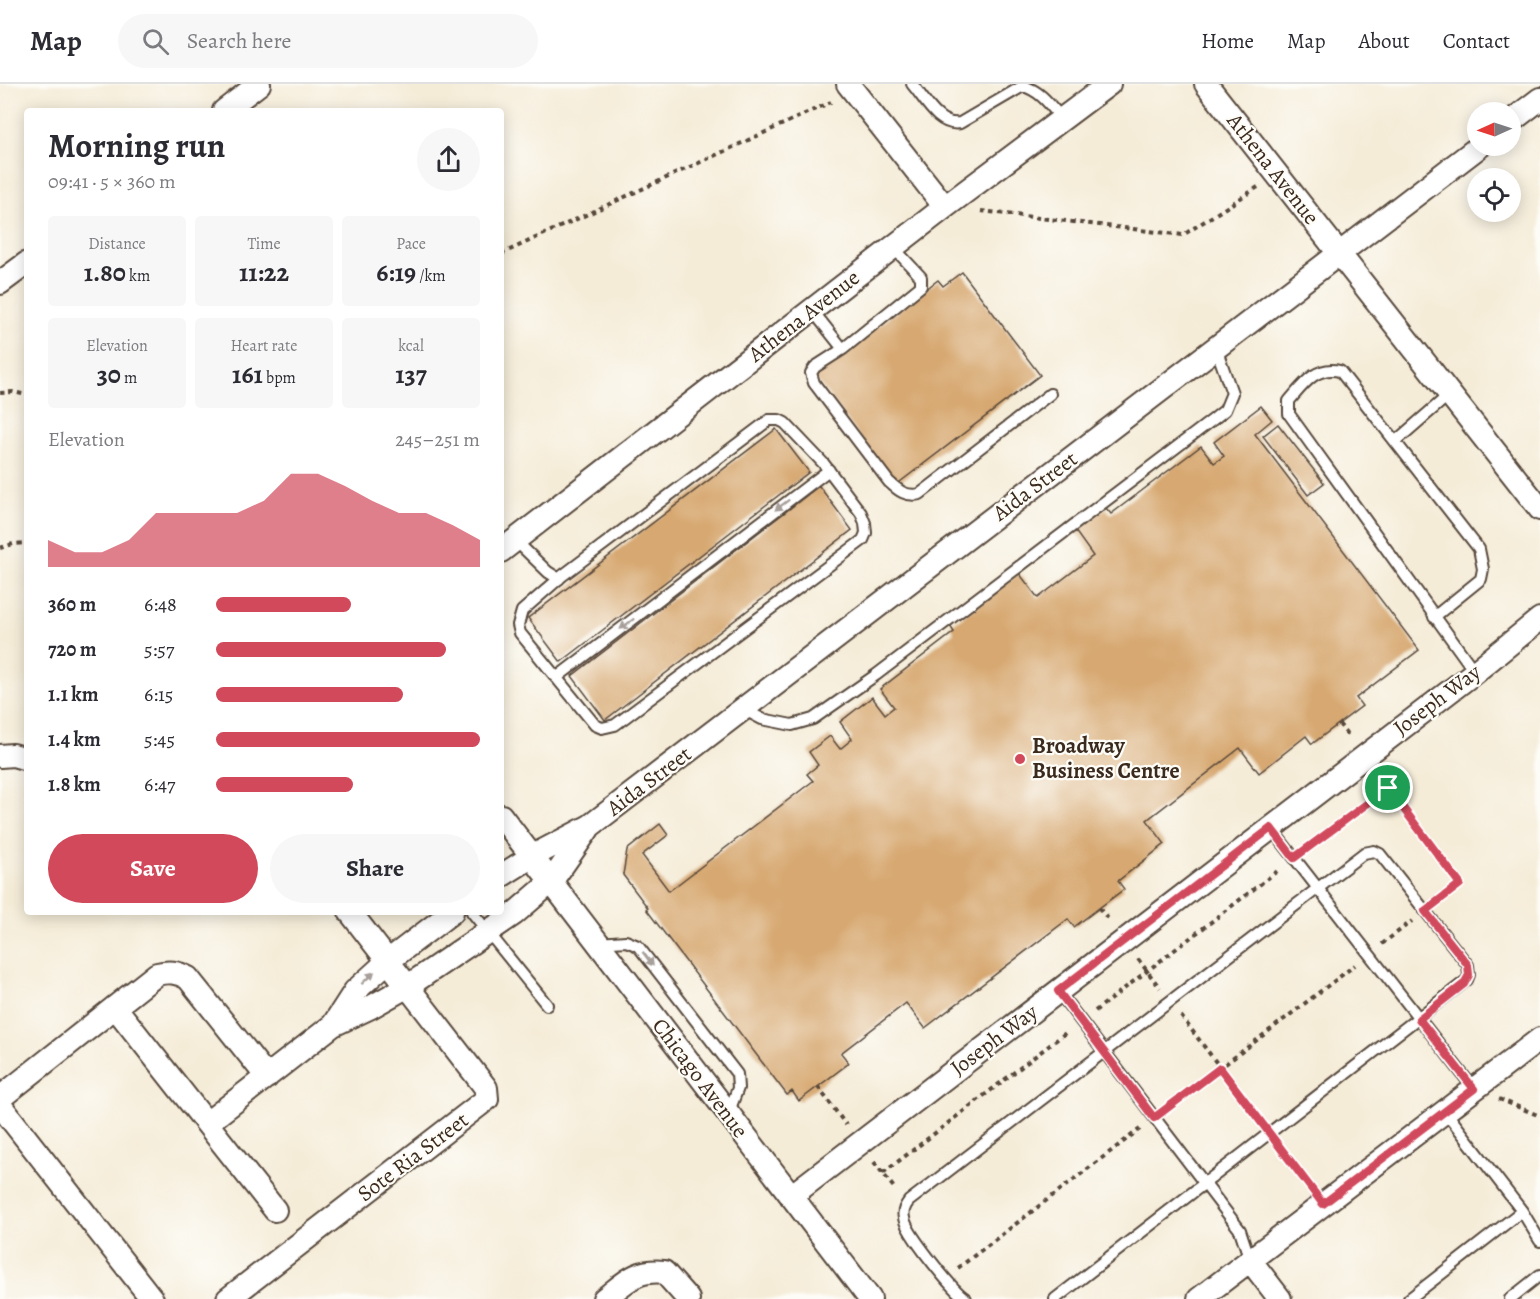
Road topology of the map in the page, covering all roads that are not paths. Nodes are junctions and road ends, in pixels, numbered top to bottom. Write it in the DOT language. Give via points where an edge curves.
graph roads {
  1 [pos="259,84"];
  2 [pos="912,84"];
  3 [pos="1109,84"];
  4 [pos="1206,84"];
  5 [pos="855,86"];
  6 [pos="1540,99"];
  7 [pos="228,108"];
  8 [pos="1521,114"];
  9 [pos="1062,119"];
  10 [pos="1467,156"];
  11 [pos="945,207"];
  12 [pos="893,247"];
  13 [pos="1339,253"];
  14 [pos="24,265"];
  15 [pos="0,283"];
  16 [pos="812,310"];
  17 [pos="1216,348"];
  18 [pos="843,349"];
  19 [pos="1050,394"];
  20 [pos="1450,394"];
  21 [pos="1396,441"];
  22 [pos="829,470"];
  23 [pos="1540,509"];
  24 [pos="508,546"];
  25 [pos="559,579"];
  26 [pos="1434,616"];
  27 [pos="1540,619"];
  28 [pos="1474,672"];
  29 [pos="556,678"];
  30 [pos="743,709"];
  31 [pos="0,756"];
  32 [pos="24,758"];
  33 [pos="504,820"];
  34 [pos="590,826"];
  35 [pos="1271,828"];
  36 [pos="531,856"];
  37 [pos="504,874"];
  38 [pos="551,882"];
  39 [pos="1318,888"];
  40 [pos="352,915"];
  41 [pos="448,915"];
  42 [pos="474,915"];
  43 [pos="487,932"];
  44 [pos="597,943"];
  45 [pos="388,961"];
  46 [pos="408,987"];
  47 [pos="1058,991"];
  48 [pos="547,1005"];
  49 [pos="115,1007"];
  50 [pos="1419,1019"];
  51 [pos="333,1025"];
  52 [pos="1540,1039"];
  53 [pos="1104,1051"];
  54 [pos="267,1077"];
  55 [pos="1474,1089"];
  56 [pos="0,1098"];
  57 [pos="0,1105"];
  58 [pos="1445,1111"];
  59 [pos="728,1114"];
  60 [pos="207,1123"];
  61 [pos="1205,1184"];
  62 [pos="790,1196"];
  63 [pos="276,1210"];
  64 [pos="1522,1211"];
  65 [pos="1540,1230"];
  66 [pos="1540,1241"];
  67 [pos="1250,1260"];
  68 [pos="1540,1275"];
  69 [pos="152,1299"];
  70 [pos="228,1299"];
  71 [pos="604,1299"];
  72 [pos="688,1299"];
  73 [pos="870,1299"];
  74 [pos="966,1299"];
  75 [pos="1055,1299"];
  76 [pos="1199,1299"];
  77 [pos="1280,1299"];
  78 [pos="1409,1299"];
  79 [pos="1510,1299"];
  1 -- 7 [label="street"];
  2 -- 9 [label="lane" via="949,124 960,123 1023,86 1042,95"];
  3 -- 9 [label="street, Athena Avenue"];
  4 -- 13 [label="street, Athena Avenue"];
  5 -- 11 [label="street"];
  6 -- 8 [label="street"];
  9 -- 11 [label="street, Athena Avenue"];
  10 -- 13 [label="street, Aida Street"];
  11 -- 12 [label="street, Athena Avenue"];
  12 -- 16 [label="street, Athena Avenue"];
  12 -- 18 [label="lane" via="921,277 921,286"];
  13 -- 17 [label="street, Aida Street"];
  13 -- 20 [label="street"];
  14 -- 15 [label="street"];
  16 -- 18 [label="lane"];
  16 -- 24 [label="street, Athena Avenue"];
  17 -- 30 [label="street, Aida Street"];
  17 -- 30 [label="lane" via="1232,393 1220,414 813,719 792,725 762,719"];
  18 -- 19 [label="lane" via="812,369 814,383 889,482 909,495 920,494"];
  20 -- 21 [label="lane"];
  20 -- 23 [label="street"];
  21 -- 26 [label="lane" via="1474,540 1482,558 1481,579"];
  21 -- 26 [label="lane" via="1340,371 1325,369 1316,373 1289,402 1288,414"];
  22 -- 25 [label="lane" via="785,423 769,420"];
  22 -- 29 [label="lane, one-way"];
  22 -- 29 [label="lane" via="865,523 863,540 847,554 615,725 595,725"];
  24 -- 25 [label="lane"];
  25 -- 29 [label="lane" via="522,611 518,625 520,633"];
  26 -- 28 [label="lane"];
  27 -- 28 [label="street, Joseph Way"];
  28 -- 35 [label="street, Joseph Way"];
  30 -- 34 [label="street, Aida Street"];
  31 -- 32 [label="street"];
  33 -- 36 [label="street, Chicago Avenue"];
  34 -- 36 [label="street, Aida Street"];
  34 -- 38 [label="street, Aida Street"];
  35 -- 39 [label="lane"];
  35 -- 47 [label="street, Joseph Way"];
  36 -- 37 [label="street"];
  36 -- 38 [label="street, Chicago Avenue"];
  38 -- 43 [label="street"];
  38 -- 44 [label="street, Chicago Avenue"];
  39 -- 50 [label="lane"];
  39 -- 50 [label="lane" via="1364,853 1380,854 1468,965 1469,975 1464,984"];
  39 -- 53 [label="lane"];
  40 -- 45 [label="street, Sote Ria Street"];
  41 -- 45 [label="street"];
  42 -- 43 [label="lane"];
  43 -- 46 [label="street"];
  43 -- 48 [label="lane"];
  44 -- 59 [label="street, Chicago Avenue"];
  44 -- 59 [label="lane, one-way" via="626,941 638,946 737,1074 738,1088"];
  45 -- 46 [label="street, Sote Ria Street"];
  51 -- 45 [label="street, one-way" via="355,991"];
  46 -- 51 [label="street"];
  46 -- 70 [label="street, Sote Ria Street" via="486,1088 487,1099"];
  47 -- 53 [label="lane"];
  47 -- 62 [label="street, Joseph Way"];
  49 -- 54 [label="street" via="157,974 181,974"];
  49 -- 56 [label="street"];
  49 -- 60 [label="street"];
  50 -- 55 [label="lane"];
  50 -- 61 [label="lane"];
  51 -- 54 [label="street"];
  52 -- 55 [label="street"];
  53 -- 61 [label="lane"];
  53 -- 74 [label="lane" via="904,1207 904,1221 952,1289"];
  54 -- 60 [label="street"];
  55 -- 58 [label="street"];
  57 -- 69 [label="street"];
  58 -- 64 [label="lane"];
  58 -- 67 [label="street"];
  59 -- 62 [label="street, Chicago Avenue"];
  60 -- 63 [label="street"];
  61 -- 67 [label="lane" via="1240,1230"];
  61 -- 75 [label="lane"];
  62 -- 73 [label="street, Chicago Avenue"];
  64 -- 65 [label="lane"];
  64 -- 66 [label="lane"];
  64 -- 78 [label="lane"];
  67 -- 76 [label="street"];
  67 -- 77 [label="street"];
  68 -- 79 [label="lane"];
  71 -- 72 [label="street" via="633,1276 654,1271 664,1272"];
}
